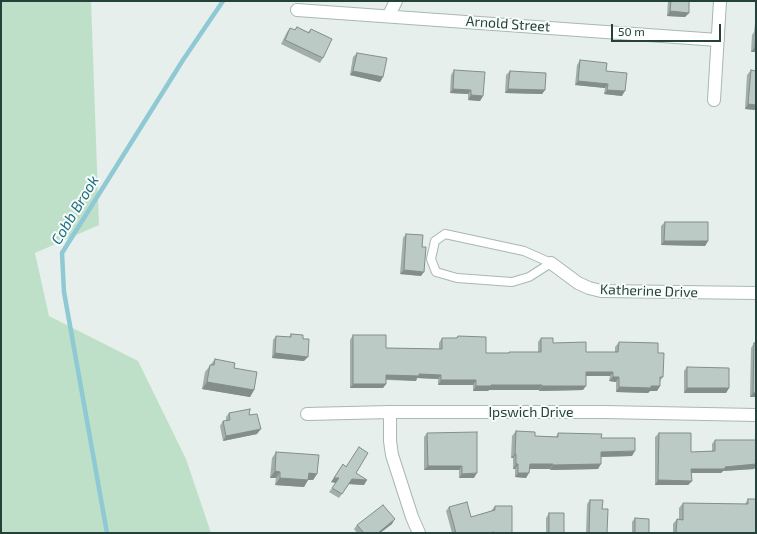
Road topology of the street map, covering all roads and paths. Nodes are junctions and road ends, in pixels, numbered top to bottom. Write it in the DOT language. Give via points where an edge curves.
graph roads {
  1 [pos="396,1"];
  2 [pos="720,1"];
  3 [pos="298,10"];
  4 [pos="389,15"];
  5 [pos="718,40"];
  6 [pos="714,100"];
  7 [pos="551,263"];
  8 [pos="756,293"];
  9 [pos="390,412"];
  10 [pos="307,414"];
  11 [pos="756,415"];
  12 [pos="419,533"];
  1 -- 4 [label="street"];
  2 -- 5 [label="street"];
  3 -- 4 [label="street, Arnold Street"];
  4 -- 5 [label="street, Arnold Street"];
  5 -- 6 [label="street"];
  7 -- 7 [label="lane" via="529,277 512,282 457,278 436,272 431,259 436,241 445,234 524,251"];
  7 -- 8 [label="street, Katherine Drive" via="578,283 600,291"];
  9 -- 10 [label="street, Ipswich Drive"];
  9 -- 11 [label="street, Ipswich Drive"];
  9 -- 12 [label="street" via="392,455"];
}
